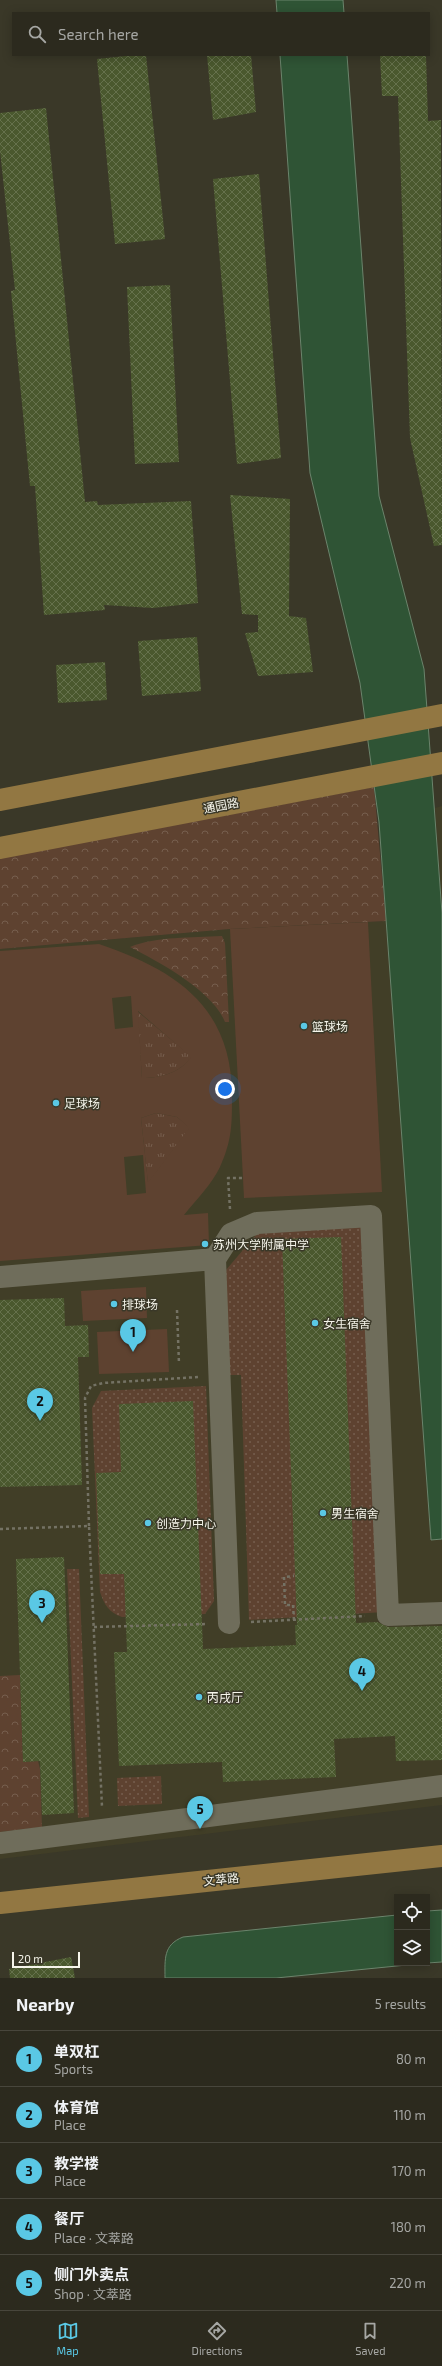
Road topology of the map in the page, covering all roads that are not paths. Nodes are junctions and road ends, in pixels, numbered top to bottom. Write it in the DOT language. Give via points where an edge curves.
graph roads {
  1 [pos="438,716"];
  2 [pos="441,763"];
  3 [pos="0,800"];
  4 [pos="0,848"];
  5 [pos="215,1259"];
  6 [pos="0,1277"];
  7 [pos="442,1613"];
  8 [pos="230,1623"];
  9 [pos="442,1786"];
  10 [pos="0,1842"];
  11 [pos="442,1856"];
  12 [pos="0,1903"];
  1 -- 3 [label="main road"];
  2 -- 4 [label="main road, 通园路"];
  5 -- 6 [label="lane"];
  5 -- 7 [label="lane" via="231,1234 257,1223 370,1216 388,1615"];
  5 -- 8 [label="lane"];
  9 -- 10 [label="lane"];
  11 -- 12 [label="main road, 文萃路"];
}
